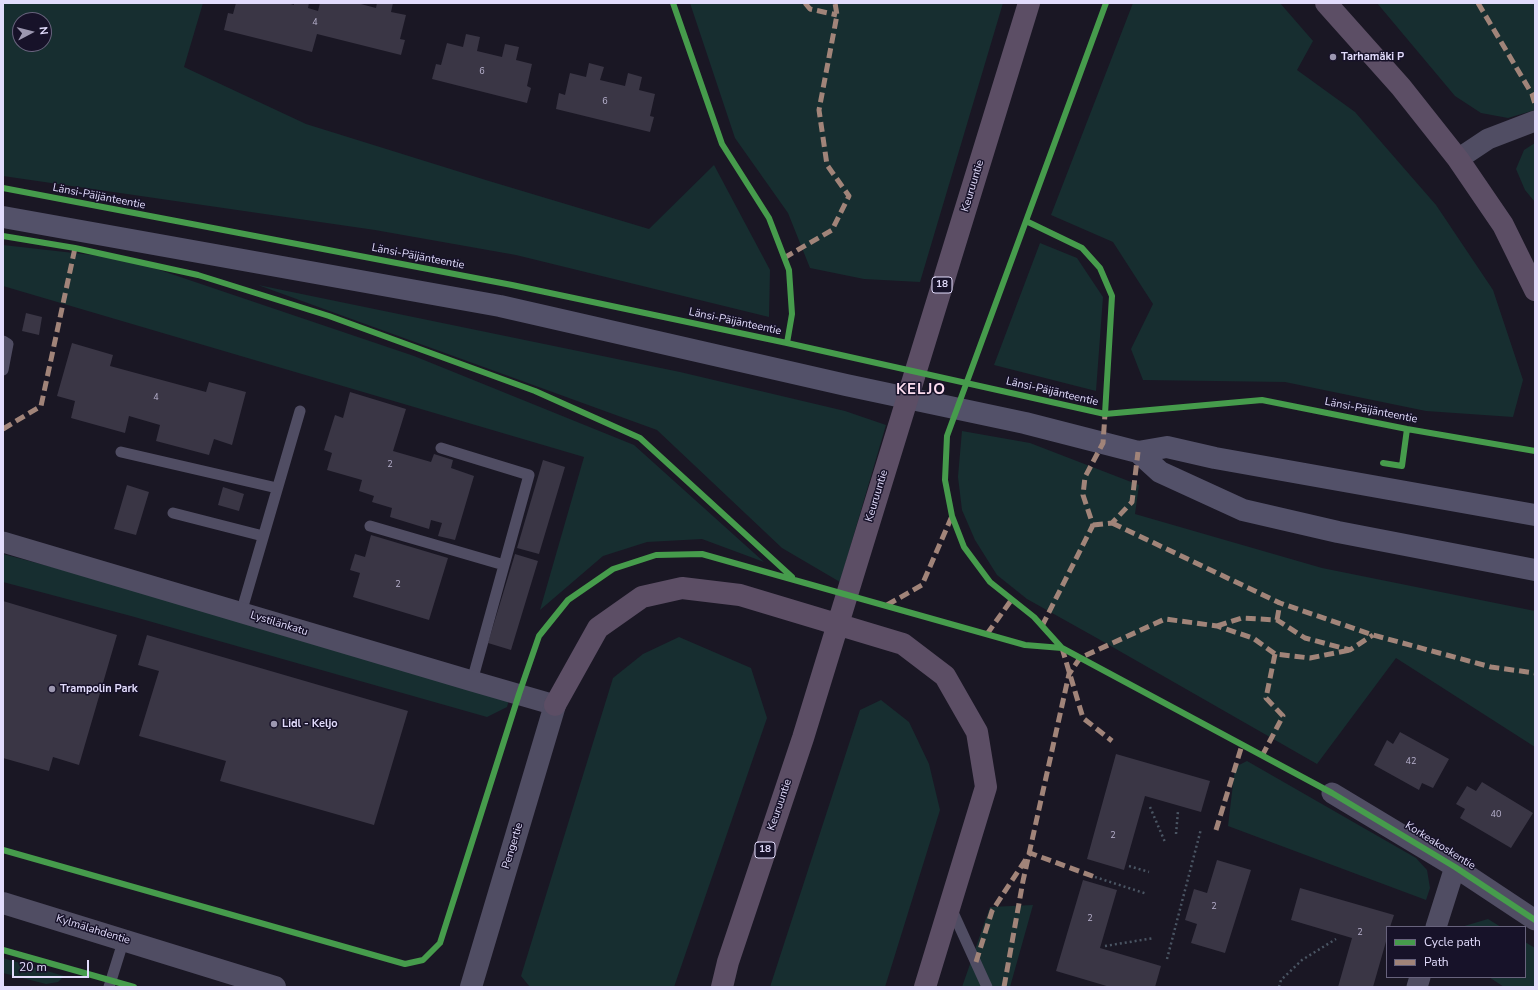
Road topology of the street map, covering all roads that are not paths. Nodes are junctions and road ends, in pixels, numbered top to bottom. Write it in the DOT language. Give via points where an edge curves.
graph roads {
  1 [pos="1029,3"];
  2 [pos="1326,3"];
  3 [pos="1535,121"];
  4 [pos="1458,159"];
  5 [pos="3,217"];
  6 [pos="1535,290"];
  7 [pos="3,341"];
  8 [pos="3,370"];
  9 [pos="300,411"];
  10 [pos="441,448"];
  11 [pos="121,452"];
  12 [pos="1138,452"];
  13 [pos="277,488"];
  14 [pos="173,513"];
  15 [pos="1535,515"];
  16 [pos="370,526"];
  17 [pos="263,536"];
  18 [pos="3,542"];
  19 [pos="504,565"];
  20 [pos="1535,570"];
  21 [pos="241,612"];
  22 [pos="472,682"];
  23 [pos="555,705"];
  24 [pos="1332,793"];
  25 [pos="1455,867"];
  26 [pos="3,903"];
  27 [pos="950,906"];
  28 [pos="1535,920"];
  29 [pos="1436,926"];
  30 [pos="124,939"];
  31 [pos="728,962"];
  32 [pos="109,987"];
  33 [pos="275,987"];
  34 [pos="471,987"];
  35 [pos="711,987"];
  36 [pos="722,987"];
  37 [pos="925,987"];
  38 [pos="987,987"];
  1 -- 31 [label="highway, Keuruuntie / 18" via="803,738"];
  2 -- 4 [label="highway" via="1401,87"];
  3 -- 4 [label="street" via="1488,139"];
  4 -- 6 [label="highway" via="1503,225"];
  5 -- 12 [label="main road" via="500,306 1025,423"];
  7 -- 8 [label="lane" via="8,344"];
  9 -- 13 [label="lane"];
  10 -- 19 [label="lane" via="528,476"];
  11 -- 13 [label="lane"];
  12 -- 15 [label="main road" via="1167,447 1215,458"];
  12 -- 20 [label="main road" via="1160,472 1244,510 1338,532"];
  13 -- 17 [label="lane"];
  14 -- 17 [label="lane"];
  16 -- 19 [label="lane"];
  17 -- 21 [label="lane"];
  18 -- 21 [label="street, Lystilänkatu"];
  19 -- 22 [label="lane"];
  21 -- 22 [label="street, Lystilänkatu"];
  22 -- 23 [label="street, Lystilänkatu"];
  23 -- 27 [label="highway" via="598,628 642,597 682,588 740,595 903,644 945,676 977,732 986,787"];
  23 -- 34 [label="street, Pengertie"];
  24 -- 25 [label="street, Korkeakoskentie"];
  25 -- 28 [label="street, Korkeakoskentie"];
  25 -- 29 [label="street"];
  26 -- 30 [label="street, Kylmälahdentie"];
  27 -- 37 [label="highway"];
  27 -- 38 [label="lane"];
  30 -- 32 [label="lane"];
  30 -- 33 [label="street, Kylmälahdentie"];
  31 -- 35 [label="highway"];
  31 -- 36 [label="highway, Keuruuntie / 18"];
}
